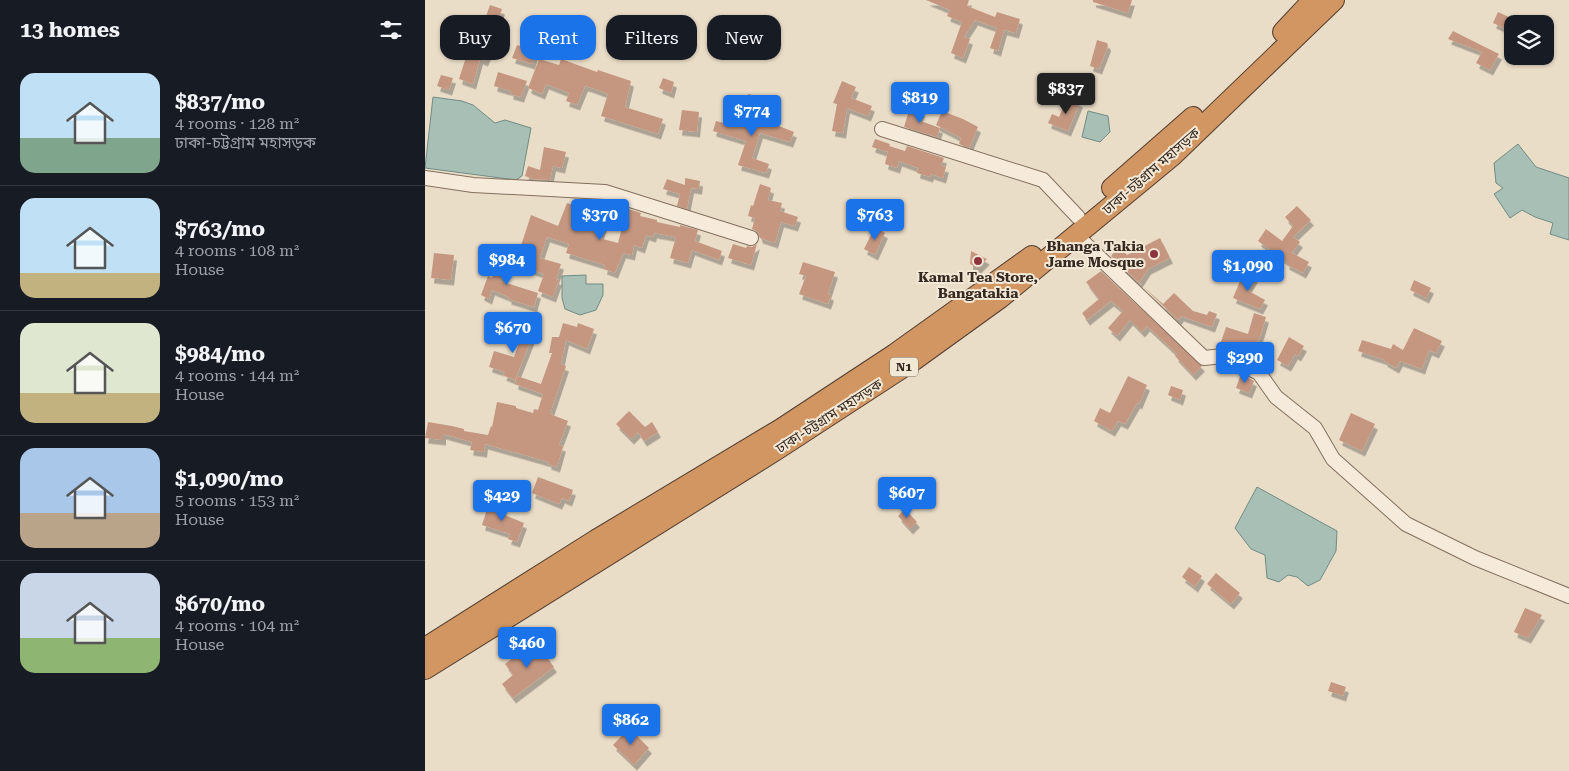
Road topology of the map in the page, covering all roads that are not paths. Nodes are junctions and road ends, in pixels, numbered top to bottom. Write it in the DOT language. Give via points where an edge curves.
graph roads {
  1 [pos="1313,0"];
  2 [pos="1335,0"];
  3 [pos="882,129"];
  4 [pos="425,178"];
  5 [pos="1077,226"];
  6 [pos="751,238"];
  7 [pos="1569,596"];
  8 [pos="425,648"];
  9 [pos="425,669"];
  1 -- 5 [label="highway, ঢাকা-চট্টগ্রাম মহাসড়ক / N1" via="1261,54"];
  2 -- 5 [label="highway, ঢাকা-চট্টগ্রাম মহাসড়ক / N1" via="1171,156"];
  3 -- 5 [label="street" via="1043,180"];
  4 -- 6 [label="street" via="473,185 605,192"];
  5 -- 7 [label="street" via="1204,358 1223,356 1259,373 1276,397 1315,428 1333,459 1406,524 1475,558"];
  5 -- 8 [label="highway, ঢাকা-চট্টগ্রাম মহাসড়ক / N1" via="829,398"];
  5 -- 9 [label="highway, ঢাকা-চট্টগ্রাম মহাসড়ক / N1" via="1000,298 914,360"];
}
